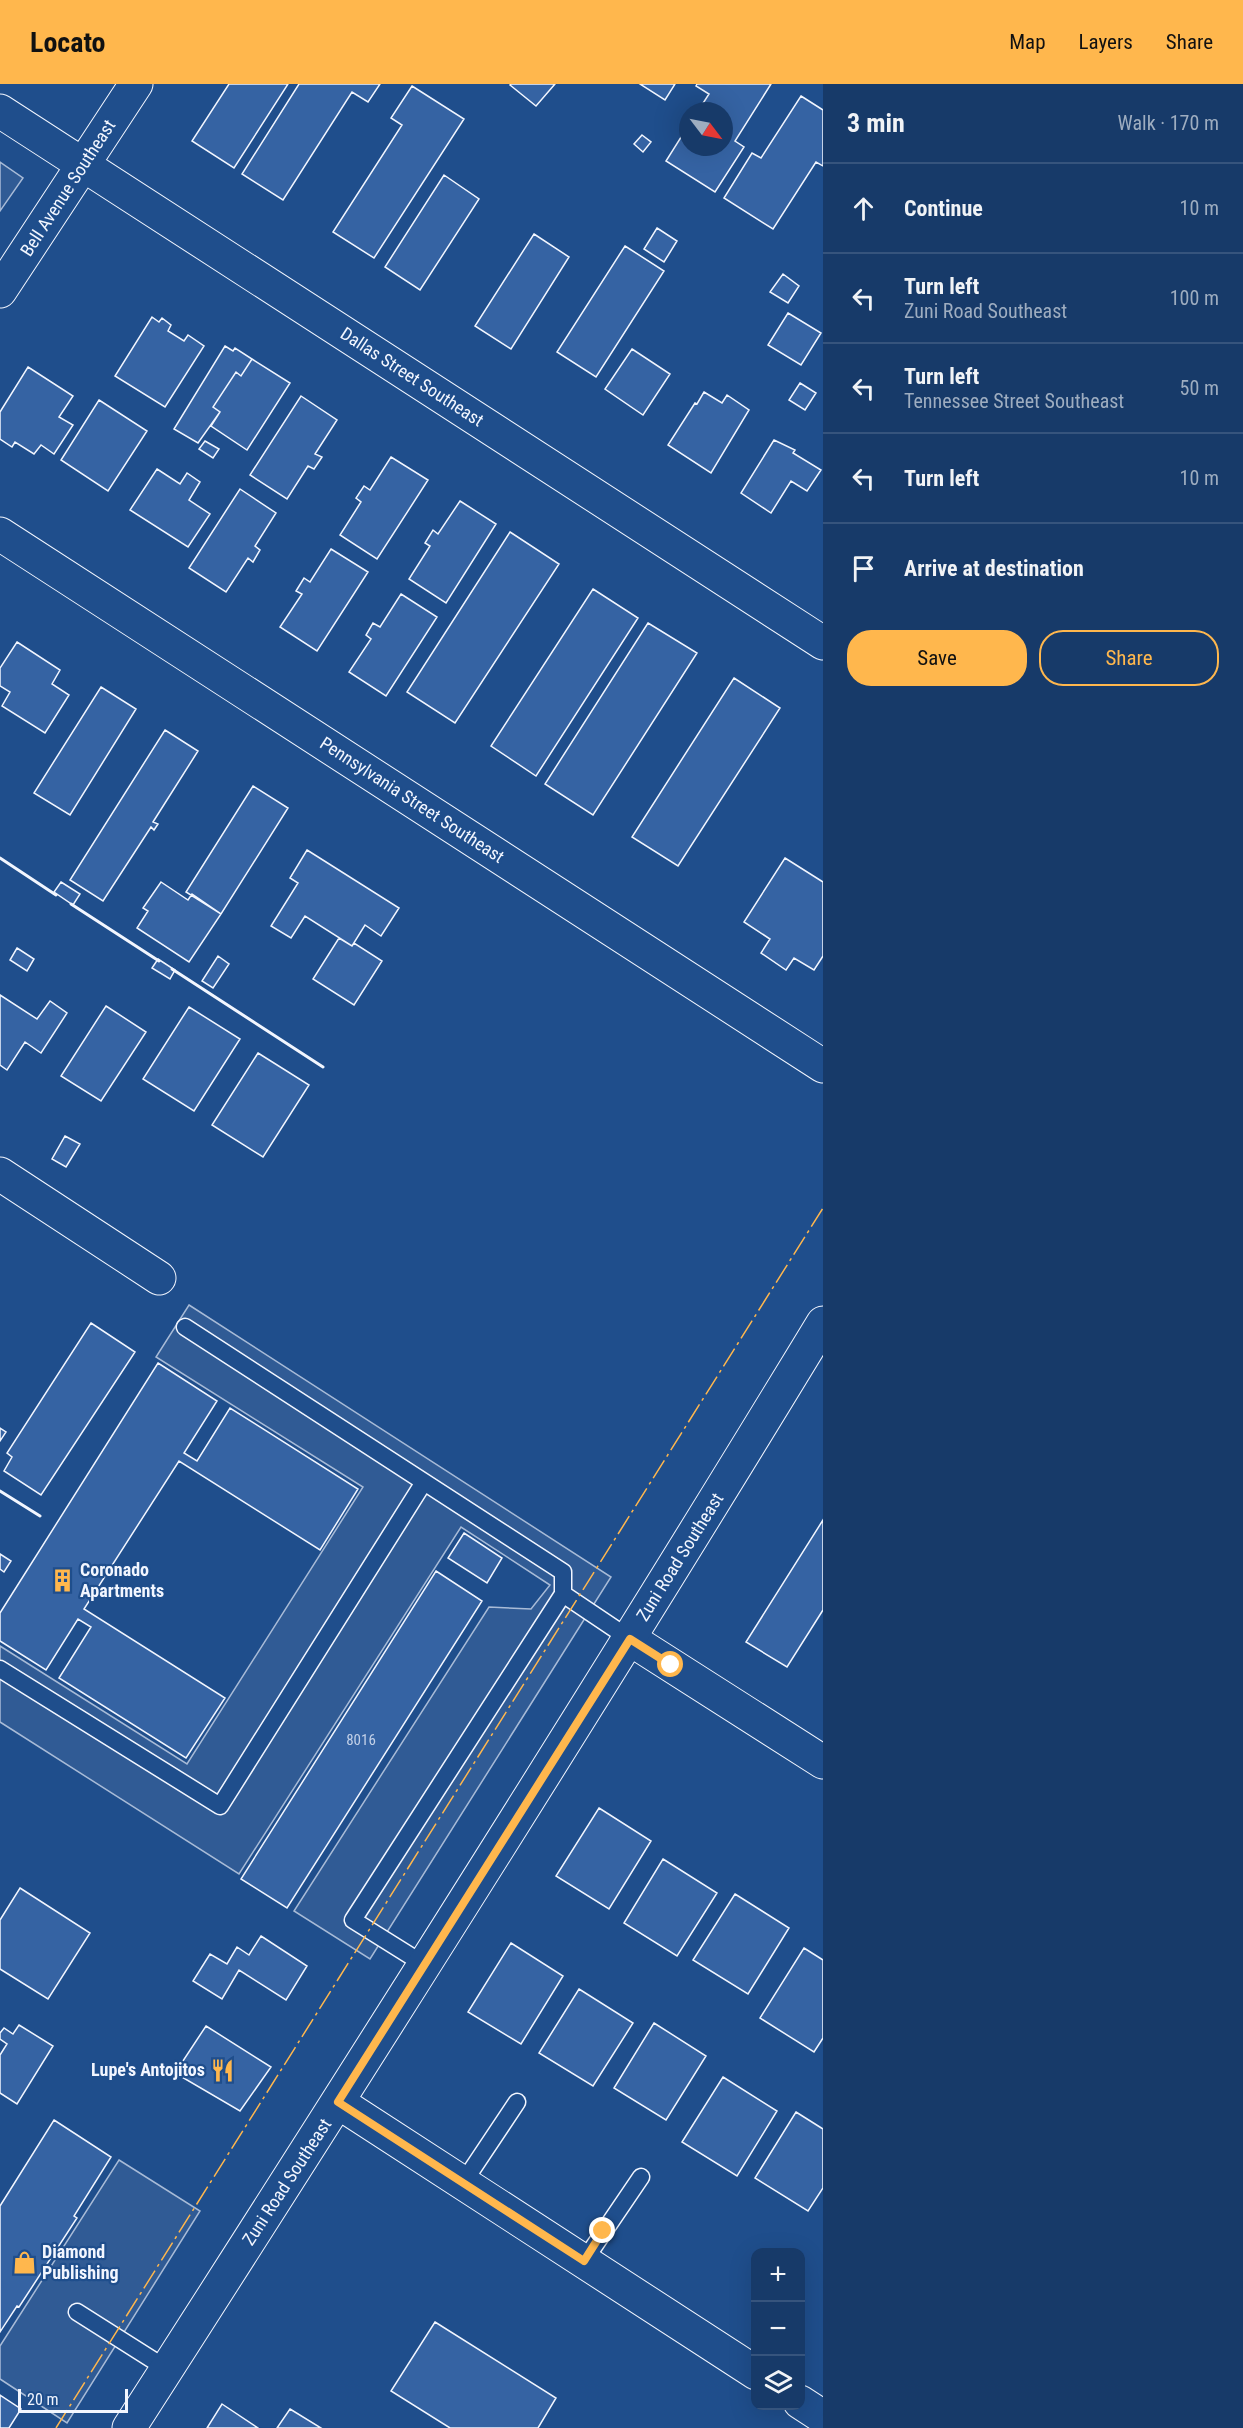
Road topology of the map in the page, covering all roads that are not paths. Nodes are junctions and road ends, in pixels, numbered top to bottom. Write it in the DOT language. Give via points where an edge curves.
graph roads {
  1 [pos="136,84"];
  2 [pos="0,111"];
  3 [pos="84,165"];
  4 [pos="0,291"];
  5 [pos="0,534"];
  6 [pos="823,643"];
  7 [pos="823,1066"];
  8 [pos="0,1174"];
  9 [pos="159,1278"];
  10 [pos="823,1323"];
  11 [pos="185,1327"];
  12 [pos="424,1482"];
  13 [pos="563,1594"];
  14 [pos="630,1639"];
  15 [pos="0,1669"];
  16 [pos="823,1762"];
  17 [pos="425,1965"];
  18 [pos="338,2102"];
  19 [pos="517,2102"];
  20 [pos="641,2177"];
  21 [pos="463,2183"];
  22 [pos="584,2261"];
  23 [pos="77,2312"];
  24 [pos="167,2369"];
  25 [pos="751,2370"];
  26 [pos="805,2405"];
  27 [pos="823,2416"];
  28 [pos="129,2428"];
  1 -- 3 [label="street, Bell Avenue Southeast"];
  2 -- 3 [label="street, Dallas Street Southeast"];
  3 -- 4 [label="street, Bell Avenue Southeast"];
  3 -- 6 [label="street, Dallas Street Southeast"];
  5 -- 7 [label="street, Pennsylvania Street Southeast"];
  8 -- 9 [label="street"];
  10 -- 14 [label="street, Zuni Road Southeast"];
  11 -- 12 [label="lane"];
  12 -- 13 [label="lane" via="563,1572"];
  12 -- 15 [label="lane" via="220,1806"];
  13 -- 14 [label="lane"];
  13 -- 17 [label="lane" via="353,1920"];
  14 -- 16 [label="street"];
  14 -- 17 [label="street, Zuni Road Southeast"];
  17 -- 18 [label="street, Zuni Road Southeast"];
  18 -- 21 [label="street"];
  18 -- 24 [label="street, Zuni Road Southeast"];
  19 -- 21 [label="lane"];
  20 -- 22 [label="lane"];
  21 -- 22 [label="street"];
  22 -- 25 [label="street"];
  23 -- 24 [label="lane"];
  24 -- 28 [label="street, Zuni Road Southeast"];
  26 -- 27 [label="street"];
}
